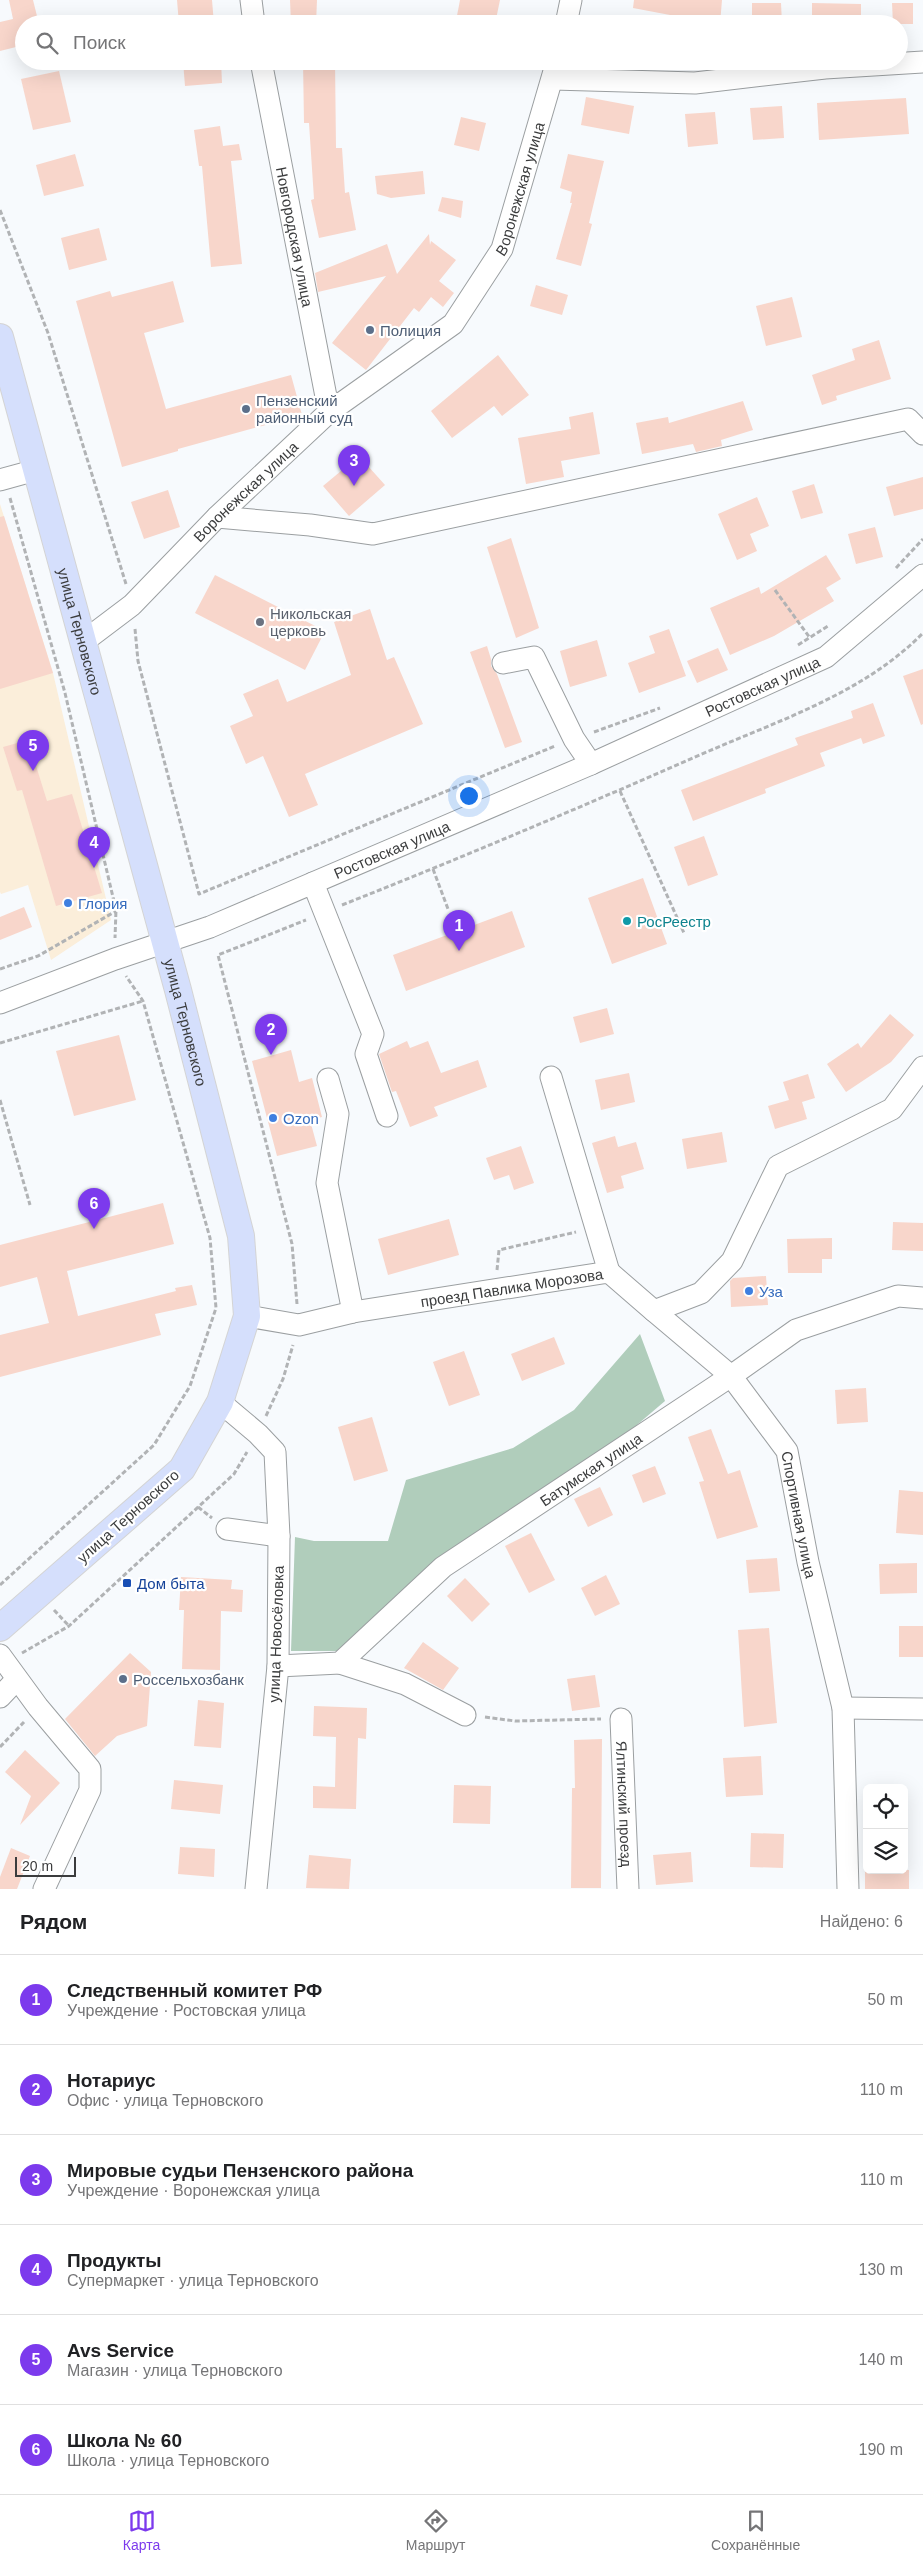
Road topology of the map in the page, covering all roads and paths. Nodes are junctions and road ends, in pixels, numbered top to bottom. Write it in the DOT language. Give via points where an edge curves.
graph roads {
  1 [pos="251,0"];
  2 [pos="571,0"];
  3 [pos="253,15"];
  4 [pos="568,15"];
  5 [pos="923,62"];
  6 [pos="908,63"];
  7 [pos="263,70"];
  8 [pos="555,70"];
  9 [pos="808,70"];
  10 [pos="0,210"];
  11 [pos="0,337"];
  12 [pos="329,412"];
  13 [pos="923,434"];
  14 [pos="36,470"];
  15 [pos="2,480"];
  16 [pos="216,517"];
  17 [pos="923,575"];
  18 [pos="775,590"];
  19 [pos="132,605"];
  20 [pos="923,633"];
  21 [pos="810,638"];
  22 [pos="83,642"];
  23 [pos="503,663"];
  24 [pos="591,764"];
  25 [pos="620,791"];
  26 [pos="433,869"];
  27 [pos="314,882"];
  28 [pos="199,894"];
  29 [pos="448,909"];
  30 [pos="116,910"];
  31 [pos="324,912"];
  32 [pos="684,933"];
  33 [pos="165,942"];
  34 [pos="115,959"];
  35 [pos="0,969"];
  36 [pos="223,974"];
  37 [pos="143,1001"];
  38 [pos="0,1003"];
  39 [pos="0,1043"];
  40 [pos="923,1067"];
  41 [pos="551,1077"];
  42 [pos="328,1079"];
  43 [pos="0,1100"];
  44 [pos="387,1116"];
  45 [pos="30,1204"];
  46 [pos="596,1227"];
  47 [pos="609,1272"];
  48 [pos="496,1290"];
  49 [pos="923,1298"];
  50 [pos="654,1311"];
  51 [pos="353,1312"];
  52 [pos="247,1316"];
  53 [pos="731,1376"];
  54 [pos="220,1402"];
  55 [pos="227,1529"];
  56 [pos="279,1536"];
  57 [pos="0,1584"];
  58 [pos="50,1606"];
  59 [pos="69,1626"];
  60 [pos="0,1628"];
  61 [pos="0,1656"];
  62 [pos="340,1663"];
  63 [pos="278,1666"];
  64 [pos="18,1679"];
  65 [pos="0,1697"];
  66 [pos="38,1708"];
  67 [pos="843,1708"];
  68 [pos="923,1709"];
  69 [pos="465,1715"];
  70 [pos="621,1719"];
  71 [pos="0,1747"];
  72 [pos="44,1889"];
  73 [pos="256,1889"];
  74 [pos="628,1889"];
  75 [pos="848,1889"];
  1 -- 3 [label="street"];
  2 -- 4 [label="street"];
  5 -- 6 [label="street"];
  7 -- 12 [label="street, Новгородская улица"];
  8 -- 9 [label="street" via="695,83"];
  8 -- 12 [label="street, Воронежская улица" via="502,248 453,324"];
  10 -- 19 [label="path" via="48,333"];
  11 -- 14 [label="main road, улица Терновского"];
  12 -- 16 [label="street, Воронежская улица"];
  13 -- 16 [label="street" via="908,419 373,534"];
  14 -- 15 [label="street"];
  14 -- 22 [label="main road, улица Терновского"];
  15 -- 30 [label="path" via="65,693"];
  16 -- 19 [label="street, Воронежская улица"];
  17 -- 24 [label="street, Ростовская улица" via="826,657"];
  18 -- 21 [label="path"];
  19 -- 22 [label="street, Воронежская улица"];
  19 -- 28 [label="path" via="138,661"];
  20 -- 25 [label="path" via="900,656 859,683"];
  22 -- 33 [label="main road, улица Терновского"];
  23 -- 24 [label="street" via="534,657 574,739"];
  24 -- 27 [label="street, Ростовская улица"];
  25 -- 26 [label="path"];
  25 -- 32 [label="path"];
  26 -- 29 [label="path"];
  26 -- 31 [label="path"];
  27 -- 31 [label="street"];
  27 -- 33 [label="street, Ростовская улица" via="210,927"];
  30 -- 34 [label="path"];
  30 -- 35 [label="path" via="38,956"];
  31 -- 36 [label="path" via="218,955"];
  31 -- 44 [label="street" via="373,1034 366,1054"];
  33 -- 34 [label="street, Ростовская улица"];
  33 -- 52 [label="main road, улица Терновского" via="241,1236"];
  34 -- 37 [label="path"];
  34 -- 38 [label="street, Ростовская улица"];
  37 -- 39 [label="path"];
  37 -- 57 [label="path" via="210,1238 216,1308 190,1386 154,1445"];
  40 -- 50 [label="street" via="892,1109 778,1166 732,1261 701,1293"];
  41 -- 46 [label="street"];
  42 -- 51 [label="street" via="338,1114 327,1183"];
  43 -- 45 [label="path"];
  46 -- 47 [label="street"];
  46 -- 48 [label="path" via="499,1250"];
  47 -- 48 [label="street, проезд Павлика Морозова"];
  47 -- 50 [label="street, проезд Павлика Морозова"];
  48 -- 51 [label="street, проезд Павлика Морозова"];
  49 -- 53 [label="street, Батумская улица" via="898,1296 796,1330"];
  50 -- 53 [label="street, Спортивная улица"];
  51 -- 52 [label="street, проезд Павлика Морозова" via="299,1325"];
  52 -- 54 [label="main road, улица Терновского"];
  53 -- 62 [label="street, Батумская улица" via="444,1567"];
  53 -- 67 [label="street, Спортивная улица" via="787,1451 808,1562"];
  54 -- 56 [label="street, улица Новосёловка" via="275,1452"];
  54 -- 60 [label="main road, улица Терновского" via="182,1469"];
  55 -- 56 [label="street"];
  56 -- 63 [label="street, улица Новосёловка"];
  58 -- 59 [label="path"];
  61 -- 64 [label="street"];
  62 -- 63 [label="street"];
  62 -- 69 [label="street" via="405,1684"];
  63 -- 73 [label="street, улица Новосёловка"];
  64 -- 65 [label="street"];
  64 -- 66 [label="street"];
  66 -- 71 [label="path"];
  66 -- 72 [label="street" via="90,1769 90,1790"];
  67 -- 68 [label="street"];
  67 -- 75 [label="street, Спортивная улица"];
  69 -- 70 [label="path" via="515,1721"];
  70 -- 74 [label="street, Ялтинский проезд"];
}
